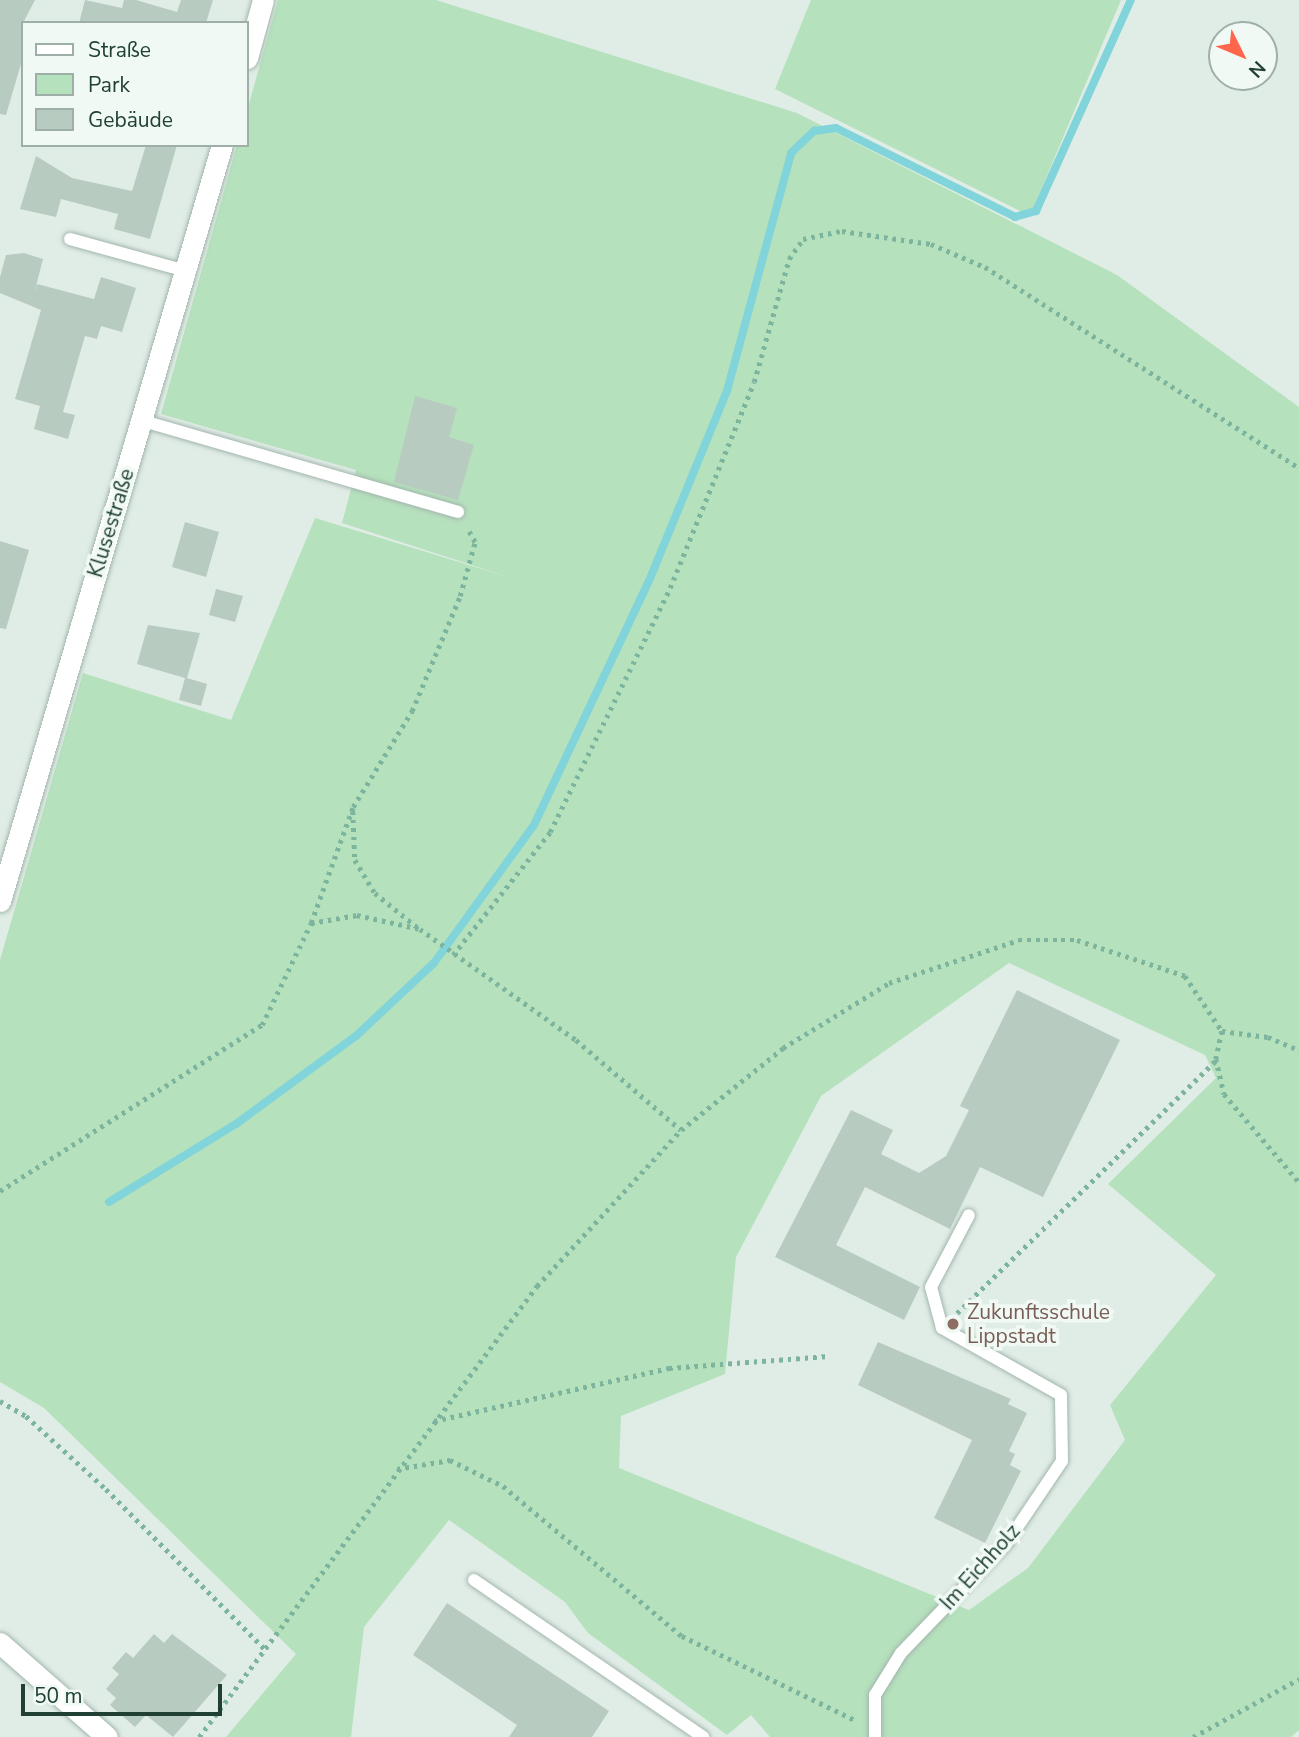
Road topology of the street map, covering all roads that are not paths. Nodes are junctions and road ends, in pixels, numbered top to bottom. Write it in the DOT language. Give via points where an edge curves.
graph roads {
  1 [pos="263,0"];
  2 [pos="248,54"];
  3 [pos="221,147"];
  4 [pos="70,239"];
  5 [pos="186,271"];
  6 [pos="143,421"];
  7 [pos="458,512"];
  8 [pos="0,901"];
  9 [pos="969,1215"];
  10 [pos="474,1580"];
  11 [pos="0,1643"];
  12 [pos="874,1732"];
  13 [pos="107,1737"];
  14 [pos="703,1737"];
  1 -- 2 [label="street"];
  3 -- 5 [label="street, Klusestraße"];
  4 -- 5 [label="lane"];
  5 -- 6 [label="street, Klusestraße"];
  6 -- 7 [label="lane"];
  6 -- 8 [label="street, Klusestraße"];
  9 -- 12 [label="lane, Im Eichholz" via="931,1286 942,1328 1061,1395 1062,1461 1006,1544 901,1653 875,1695"];
  10 -- 14 [label="lane"];
  11 -- 13 [label="street"];
}
